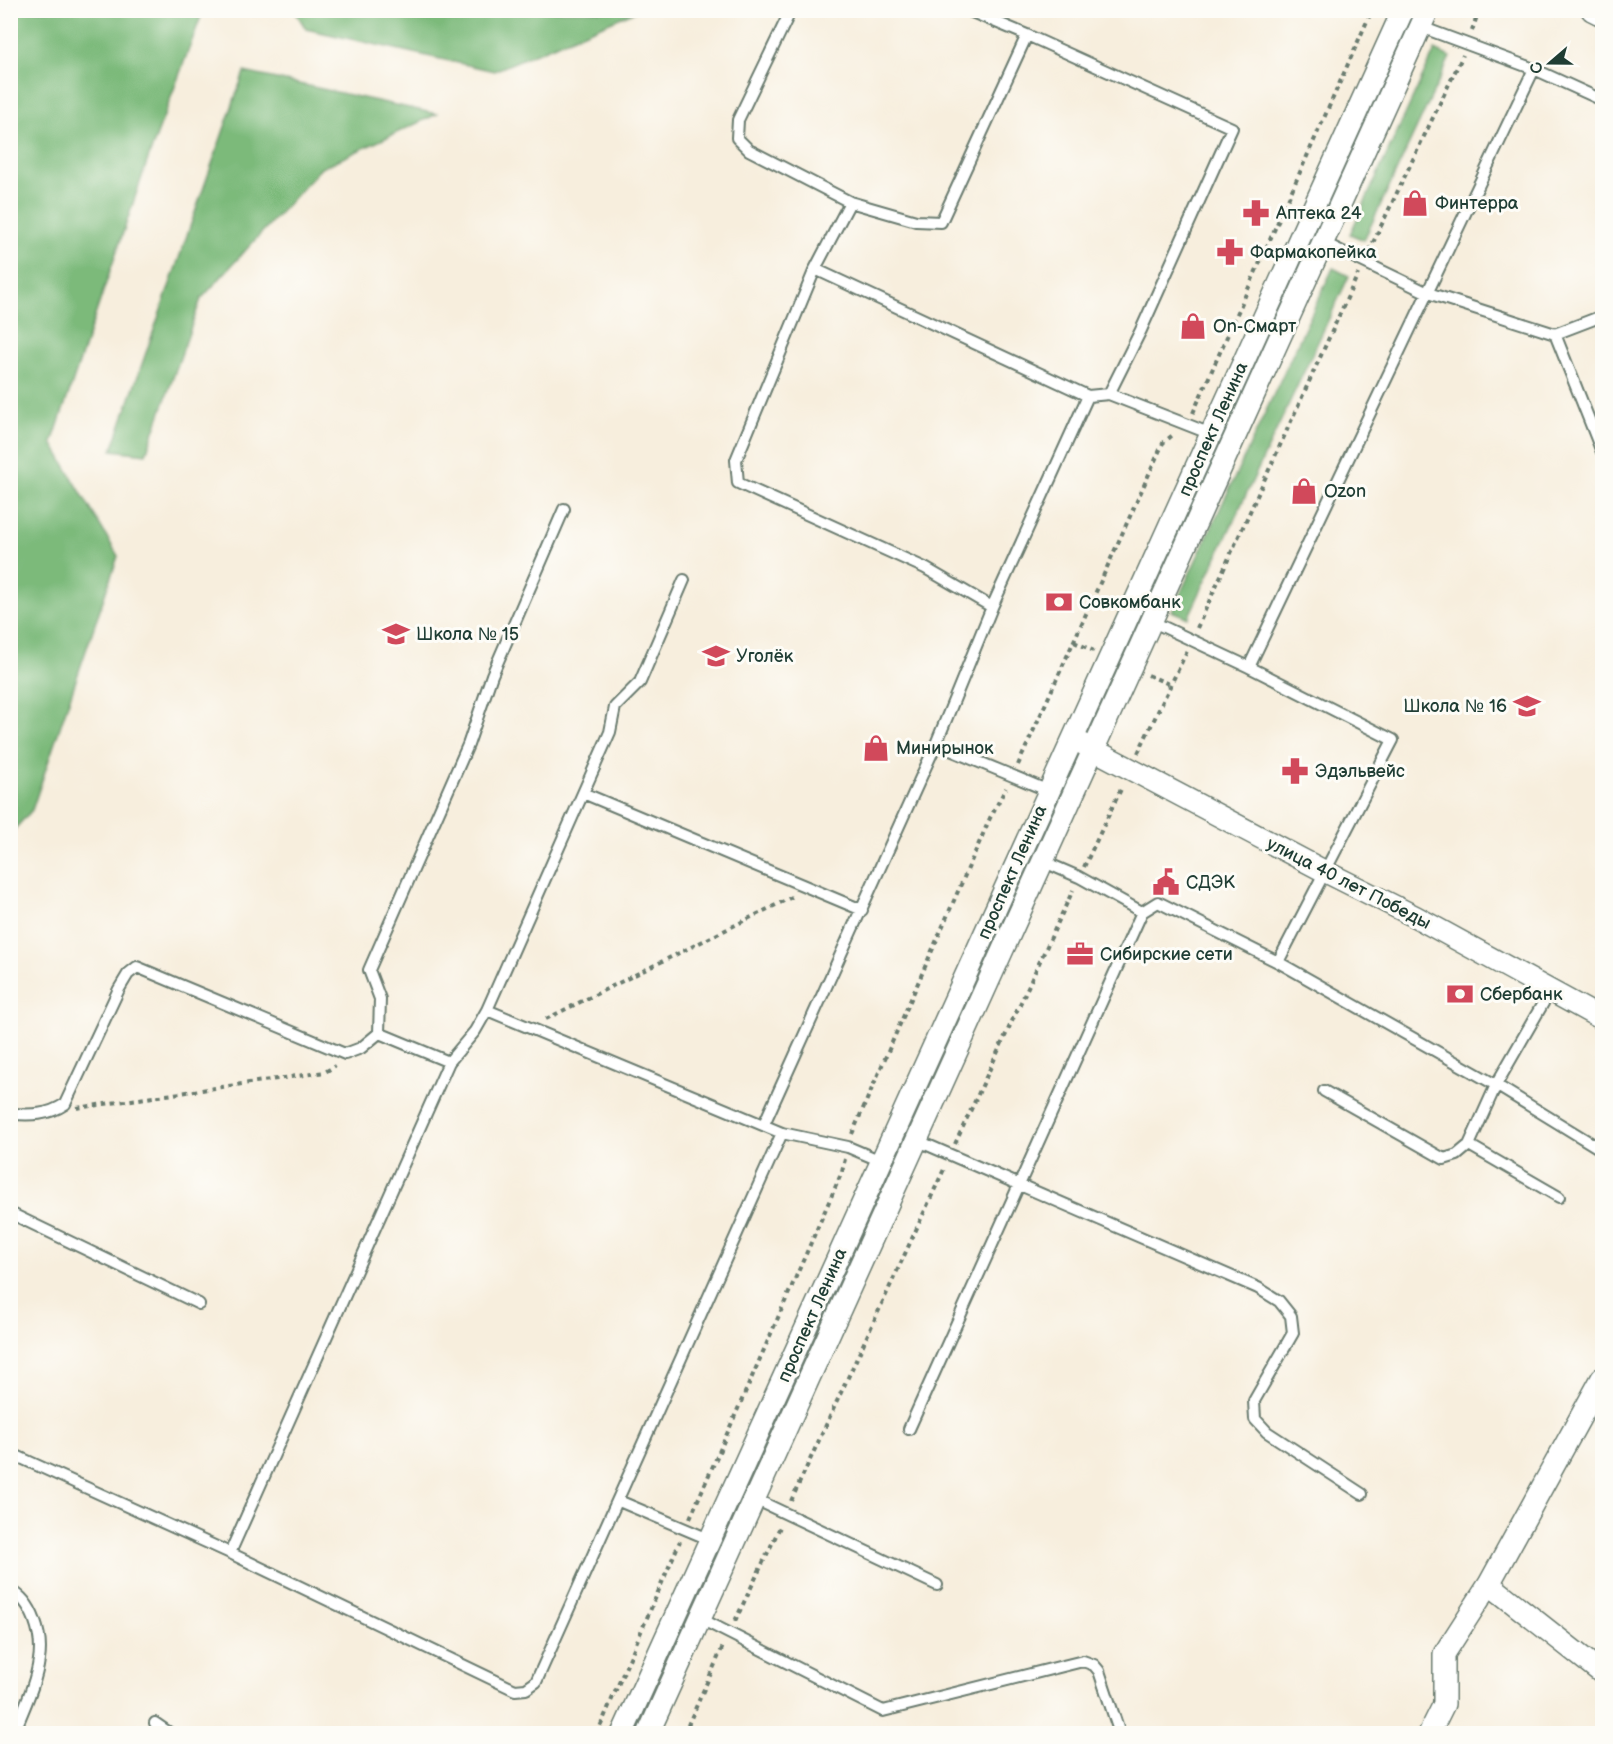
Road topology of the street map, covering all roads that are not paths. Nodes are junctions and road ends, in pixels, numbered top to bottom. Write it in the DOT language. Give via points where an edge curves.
graph roads {
  1 [pos="790,10"];
  2 [pos="967,10"];
  3 [pos="1403,10"];
  4 [pos="1592,10"];
  5 [pos="1602,15"];
  6 [pos="1424,19"];
  7 [pos="1027,35"];
  8 [pos="1534,69"];
  9 [pos="1602,100"];
  10 [pos="850,202"];
  11 [pos="1322,242"];
  12 [pos="815,269"];
  13 [pos="1428,293"];
  14 [pos="1602,316"];
  15 [pos="1555,334"];
  16 [pos="1109,394"];
  17 [pos="1088,396"];
  18 [pos="1211,434"];
  19 [pos="1601,445"];
  20 [pos="564,509"];
  21 [pos="684,580"];
  22 [pos="992,608"];
  23 [pos="1151,621"];
  24 [pos="1249,667"];
  25 [pos="1073,739"];
  26 [pos="936,744"];
  27 [pos="1094,750"];
  28 [pos="1048,791"];
  29 [pos="583,794"];
  30 [pos="1042,861"];
  31 [pos="1324,871"];
  32 [pos="862,910"];
  33 [pos="1142,912"];
  34 [pos="1278,962"];
  35 [pos="1550,991"];
  36 [pos="487,1010"];
  37 [pos="1602,1020"];
  38 [pos="379,1033"];
  39 [pos="449,1062"];
  40 [pos="1496,1085"];
  41 [pos="1324,1091"];
  42 [pos="10,1114"];
  43 [pos="764,1124"];
  44 [pos="782,1132"];
  45 [pos="916,1140"];
  46 [pos="1469,1145"];
  47 [pos="1602,1150"];
  48 [pos="881,1161"];
  49 [pos="1019,1185"];
  50 [pos="1559,1197"];
  51 [pos="10,1213"];
  52 [pos="199,1305"];
  53 [pos="1602,1378"];
  54 [pos="909,1429"];
  55 [pos="10,1453"];
  56 [pos="1362,1494"];
  57 [pos="755,1499"];
  58 [pos="619,1501"];
  59 [pos="711,1540"];
  60 [pos="230,1553"];
  61 [pos="1489,1584"];
  62 [pos="938,1585"];
  63 [pos="10,1590"];
  64 [pos="700,1618"];
  65 [pos="1602,1673"];
  66 [pos="155,1723"];
  67 [pos="15,1726"];
  68 [pos="655,1731"];
  69 [pos="171,1734"];
  70 [pos="622,1734"];
  71 [pos="1120,1734"];
  72 [pos="1429,1734"];
  1 -- 10 [label="lane" via="738,120 737,138 749,150"];
  2 -- 7 [label="lane"];
  3 -- 18 [label="street, проспект Ленина"];
  4 -- 5 [label="street"];
  6 -- 8 [label="lane" via="1468,44"];
  6 -- 11 [label="street, проспект Ленина"];
  7 -- 10 [label="lane" via="941,222 916,221"];
  7 -- 16 [label="lane" via="1232,129"];
  8 -- 9 [label="lane"];
  8 -- 13 [label="lane"];
  10 -- 12 [label="lane"];
  11 -- 13 [label="lane"];
  11 -- 23 [label="street, проспект Ленина"];
  12 -- 17 [label="lane"];
  12 -- 22 [label="lane" via="736,460 738,483 925,568"];
  13 -- 15 [label="lane"];
  13 -- 24 [label="lane"];
  14 -- 15 [label="lane"];
  15 -- 19 [label="lane"];
  16 -- 17 [label="lane"];
  16 -- 18 [label="lane"];
  17 -- 22 [label="lane"];
  18 -- 25 [label="street, проспект Ленина"];
  20 -- 38 [label="lane" via="492,675 468,745 369,970 380,999"];
  21 -- 29 [label="lane" via="640,682 615,707 610,732"];
  22 -- 26 [label="lane"];
  23 -- 24 [label="lane"];
  23 -- 27 [label="street, проспект Ленина"];
  24 -- 31 [label="lane" via="1393,740"];
  25 -- 27 [label="street, улица 40 лет Победы"];
  25 -- 28 [label="street, проспект Ленина"];
  26 -- 28 [label="lane"];
  26 -- 32 [label="lane"];
  27 -- 30 [label="street, проспект Ленина"];
  27 -- 31 [label="street, улица 40 лет Победы"];
  28 -- 48 [label="street, проспект Ленина"];
  29 -- 32 [label="lane"];
  29 -- 36 [label="lane"];
  30 -- 33 [label="lane"];
  30 -- 45 [label="street, проспект Ленина"];
  31 -- 34 [label="lane"];
  31 -- 35 [label="street, улица 40 лет Победы"];
  32 -- 43 [label="lane"];
  33 -- 34 [label="lane" via="1158,902"];
  33 -- 49 [label="lane"];
  34 -- 40 [label="lane"];
  35 -- 37 [label="street, улица 40 лет Победы"];
  35 -- 40 [label="lane"];
  36 -- 39 [label="lane"];
  36 -- 43 [label="lane"];
  38 -- 39 [label="lane"];
  38 -- 42 [label="lane" via="361,1048 345,1054 137,967 119,989 65,1104 40,1115"];
  39 -- 60 [label="lane"];
  40 -- 46 [label="lane"];
  40 -- 47 [label="lane"];
  41 -- 46 [label="lane" via="1444,1159"];
  43 -- 44 [label="lane"];
  44 -- 48 [label="lane" via="848,1146"];
  44 -- 58 [label="lane"];
  45 -- 49 [label="lane"];
  45 -- 57 [label="street, проспект Ленина"];
  46 -- 50 [label="lane"];
  48 -- 59 [label="street, проспект Ленина"];
  49 -- 54 [label="lane"];
  49 -- 56 [label="lane" via="1258,1288 1279,1301 1291,1316 1293,1333 1254,1401 1255,1419 1267,1432"];
  51 -- 52 [label="lane"];
  53 -- 61 [label="street"];
  55 -- 60 [label="lane"];
  57 -- 62 [label="lane"];
  57 -- 64 [label="street, проспект Ленина"];
  58 -- 59 [label="lane"];
  58 -- 60 [label="lane" via="536,1682 526,1689 515,1690"];
  59 -- 70 [label="street, проспект Ленина"];
  61 -- 65 [label="street"];
  61 -- 72 [label="street" via="1444,1654 1444,1704"];
  63 -- 67 [label="lane" via="21,1595 33,1612 39,1659 30,1694"];
  64 -- 68 [label="street, проспект Ленина"];
  64 -- 71 [label="lane" via="883,1711 1083,1661 1100,1671"];
  66 -- 69 [label="lane"];
}
